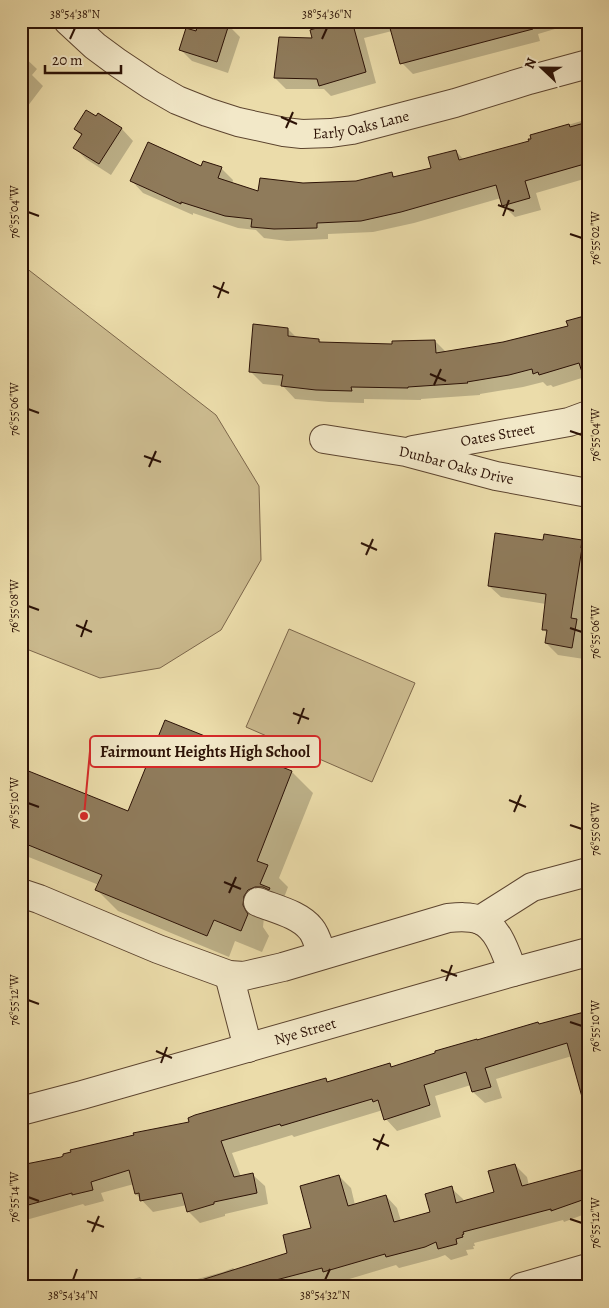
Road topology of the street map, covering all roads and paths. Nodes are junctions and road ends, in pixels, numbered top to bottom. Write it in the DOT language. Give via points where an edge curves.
graph roads {
  1 [pos="68,21"];
  2 [pos="588,64"];
  3 [pos="588,415"];
  4 [pos="324,439"];
  5 [pos="406,452"];
  6 [pos="588,492"];
  7 [pos="588,872"];
  8 [pos="21,893"];
  9 [pos="258,902"];
  10 [pos="480,920"];
  11 [pos="588,952"];
  12 [pos="322,955"];
  13 [pos="513,972"];
  14 [pos="229,976"];
  15 [pos="248,1048"];
  16 [pos="21,1111"];
  17 [pos="588,1268"];
  18 [pos="523,1287"];
  1 -- 2 [label="street, Early Oaks Lane" via="118,63 177,100 238,122 302,134 352,130"];
  3 -- 5 [label="street, Oates Street" via="569,422"];
  4 -- 5 [label="street, Dunbar Oaks Drive"];
  5 -- 6 [label="street, Dunbar Oaks Drive" via="496,476"];
  7 -- 10 [label="street" via="532,887"];
  8 -- 14 [label="street"];
  9 -- 12 [label="street" via="301,920 312,930"];
  10 -- 12 [label="street" via="448,918"];
  10 -- 13 [label="street" via="496,932"];
  11 -- 13 [label="street, Nye Street"];
  12 -- 14 [label="street" via="244,976"];
  13 -- 15 [label="street, Nye Street"];
  14 -- 15 [label="street"];
  15 -- 16 [label="street, Nye Street"];
  17 -- 18 [label="street"];
}
